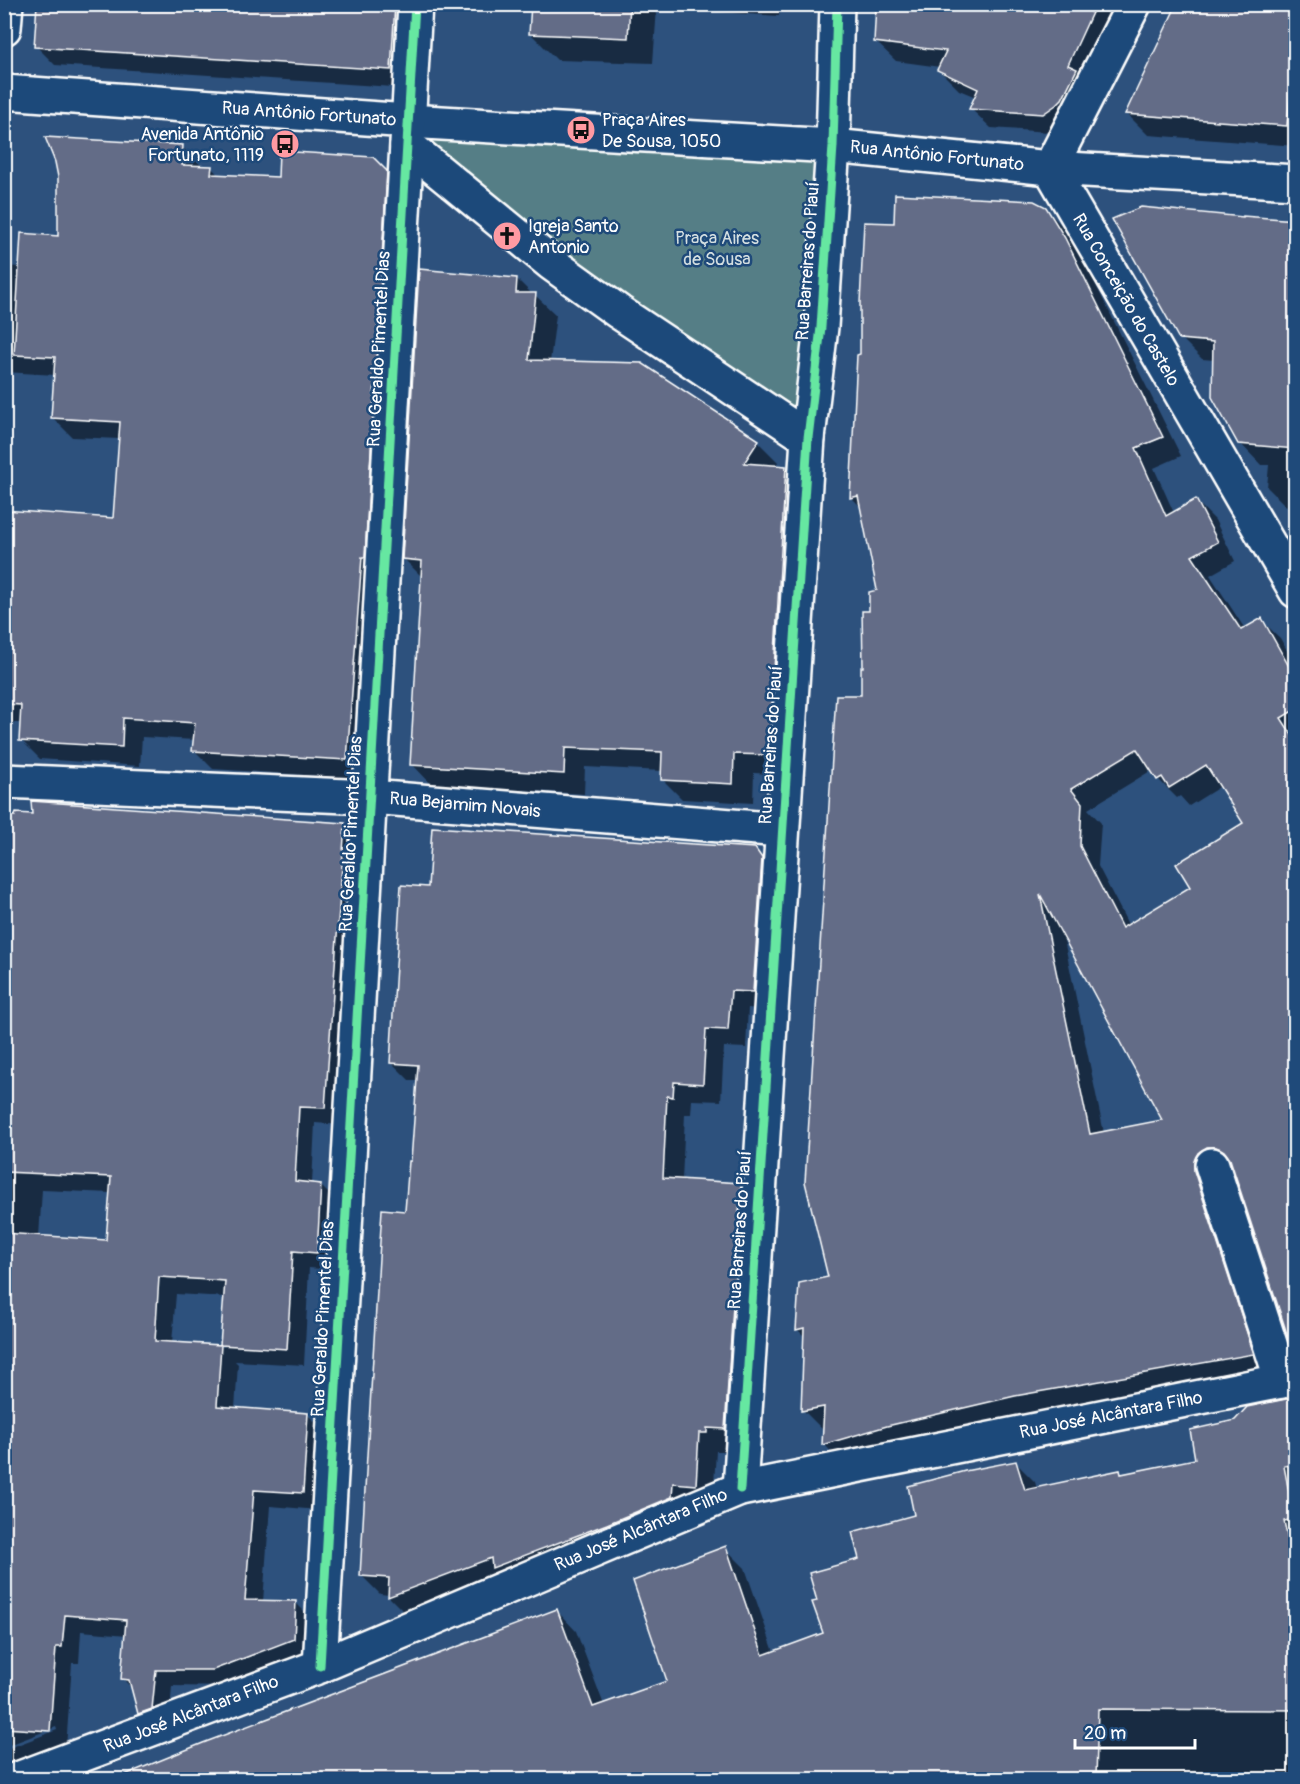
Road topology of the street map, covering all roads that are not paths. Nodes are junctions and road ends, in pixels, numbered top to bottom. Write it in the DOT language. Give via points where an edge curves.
graph roads {
  1 [pos="6,4"];
  2 [pos="415,4"];
  3 [pos="837,4"];
  4 [pos="1134,4"];
  5 [pos="4,28"];
  6 [pos="4,92"];
  7 [pos="407,133"];
  8 [pos="833,146"];
  9 [pos="1050,168"];
  10 [pos="1296,182"];
  11 [pos="808,438"];
  12 [pos="1296,591"];
  13 [pos="4,780"];
  14 [pos="370,797"];
  15 [pos="782,830"];
  16 [pos="1212,1165"];
  17 [pos="1289,1379"];
  18 [pos="740,1489"];
  19 [pos="320,1665"];
  20 [pos="15,1779"];
  1 -- 5 [label="street"];
  2 -- 7 [label="street, Rua Geraldo Pimentel Dias"];
  3 -- 8 [label="street, Rua Barreiras do Piauí"];
  4 -- 9 [label="street"];
  6 -- 7 [label="street, Rua Antônio Fortunato"];
  7 -- 8 [label="street, Rua Antônio Fortunato" via="652,136"];
  7 -- 11 [label="street" via="551,263"];
  7 -- 14 [label="street, Rua Geraldo Pimentel Dias"];
  8 -- 9 [label="street, Rua Antônio Fortunato"];
  8 -- 11 [label="street, Rua Barreiras do Piauí" via="821,327"];
  9 -- 10 [label="street, Rua Antônio Fortunato"];
  9 -- 12 [label="street, Rua Conceição do Castelo"];
  11 -- 15 [label="street, Rua Barreiras do Piauí"];
  13 -- 14 [label="street, Rua Bejamim Novais"];
  14 -- 15 [label="street, Rua Bejamim Novais"];
  14 -- 19 [label="street, Rua Geraldo Pimentel Dias"];
  15 -- 18 [label="street, Rua Barreiras do Piauí"];
  16 -- 17 [label="street"];
  17 -- 18 [label="street, Rua José Alcântara Filho"];
  18 -- 19 [label="street, Rua José Alcântara Filho"];
  19 -- 20 [label="street, Rua José Alcântara Filho"];
}
